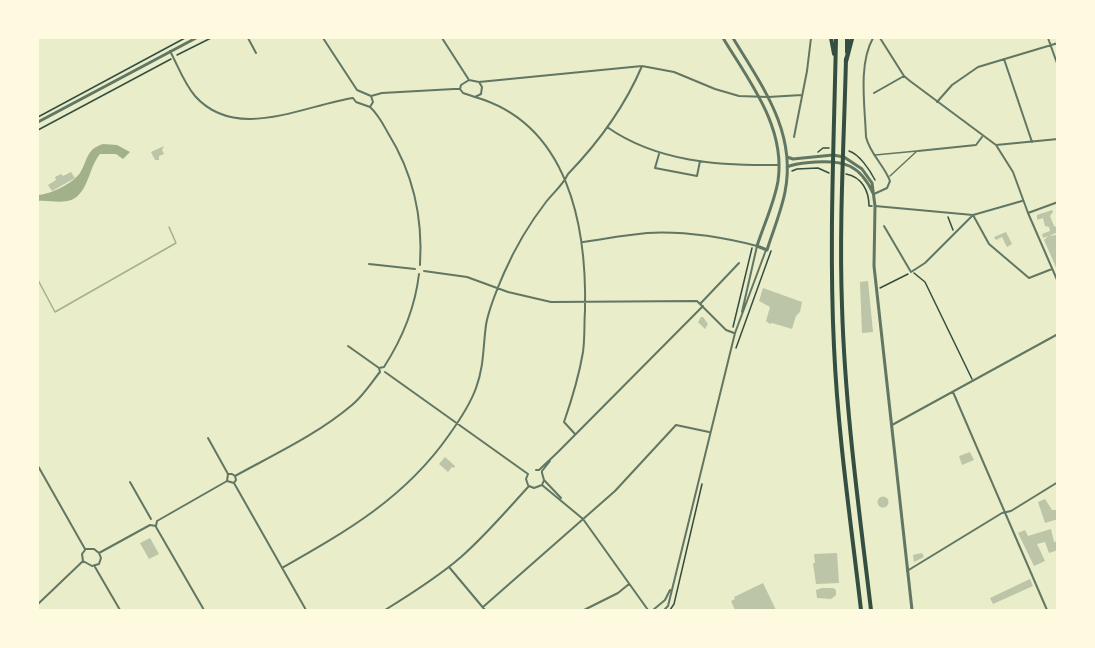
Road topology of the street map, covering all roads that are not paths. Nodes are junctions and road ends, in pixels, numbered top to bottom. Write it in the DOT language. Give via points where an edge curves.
graph roads {
  1 [pos="196,38"];
  2 [pos="248,38"];
  3 [pos="323,38"];
  4 [pos="442,38"];
  5 [pos="723,38"];
  6 [pos="733,38"];
  7 [pos="810,38"];
  8 [pos="831,38"];
  9 [pos="836,38"];
  10 [pos="847,38"];
  11 [pos="852,38"];
  12 [pos="873,38"];
  13 [pos="880,38"];
  14 [pos="1048,38"];
  15 [pos="1058,44"];
  16 [pos="1050,45"];
  17 [pos="170,51"];
  18 [pos="256,52"];
  19 [pos="1004,59"];
  20 [pos="836,61"];
  21 [pos="846,61"];
  22 [pos="642,66"];
  23 [pos="1058,66"];
  24 [pos="904,76"];
  25 [pos="469,80"];
  26 [pos="479,82"];
  27 [pos="460,89"];
  28 [pos="357,90"];
  29 [pos="874,93"];
  30 [pos="802,95"];
  31 [pos="371,96"];
  32 [pos="475,97"];
  33 [pos="759,97"];
  34 [pos="768,97"];
  35 [pos="353,98"];
  36 [pos="937,102"];
  37 [pos="370,106"];
  38 [pos="38,122"];
  39 [pos="607,127"];
  40 [pos="983,136"];
  41 [pos="794,137"];
  42 [pos="1058,140"];
  43 [pos="1032,142"];
  44 [pos="996,145"];
  45 [pos="918,151"];
  46 [pos="659,154"];
  47 [pos="834,155"];
  48 [pos="875,155"];
  49 [pos="787,157"];
  50 [pos="844,160"];
  51 [pos="700,161"];
  52 [pos="834,162"];
  53 [pos="779,165"];
  54 [pos="787,167"];
  55 [pos="889,177"];
  56 [pos="565,181"];
  57 [pos="873,195"];
  58 [pos="1023,201"];
  59 [pos="1058,202"];
  60 [pos="875,206"];
  61 [pos="1028,213"];
  62 [pos="973,215"];
  63 [pos="884,226"];
  64 [pos="583,242"];
  65 [pos="754,247"];
  66 [pos="769,250"];
  67 [pos="739,263"];
  68 [pos="369,264"];
  69 [pos="420,266"];
  70 [pos="415,269"];
  71 [pos="1052,269"];
  72 [pos="424,271"];
  73 [pos="419,274"];
  74 [pos="1058,282"];
  75 [pos="498,288"];
  76 [pos="585,303"];
  77 [pos="701,305"];
  78 [pos="741,314"];
  79 [pos="735,333"];
  80 [pos="1058,334"];
  81 [pos="348,345"];
  82 [pos="384,367"];
  83 [pos="380,368"];
  84 [pos="380,372"];
  85 [pos="385,372"];
  86 [pos="953,392"];
  87 [pos="457,423"];
  88 [pos="892,425"];
  89 [pos="709,432"];
  90 [pos="575,434"];
  91 [pos="208,438"];
  92 [pos="558,452"];
  93 [pos="38,466"];
  94 [pos="536,470"];
  95 [pos="542,473"];
  96 [pos="228,474"];
  97 [pos="528,474"];
  98 [pos="236,476"];
  99 [pos="544,480"];
  100 [pos="130,482"];
  101 [pos="227,482"];
  102 [pos="1058,482"];
  103 [pos="234,483"];
  104 [pos="542,485"];
  105 [pos="529,486"];
  106 [pos="562,501"];
  107 [pos="1005,512"];
  108 [pos="151,519"];
  109 [pos="583,519"];
  110 [pos="157,520"];
  111 [pos="150,525"];
  112 [pos="156,526"];
  113 [pos="85,549"];
  114 [pos="99,553"];
  115 [pos="83,561"];
  116 [pos="95,567"];
  117 [pos="449,567"];
  118 [pos="282,568"];
  119 [pos="907,571"];
  120 [pos="629,584"];
  121 [pos="673,585"];
  122 [pos="38,604"];
  123 [pos="483,607"];
  124 [pos="120,610"];
  125 [pos="204,610"];
  126 [pos="306,610"];
  127 [pos="385,610"];
  128 [pos="485,610"];
  129 [pos="584,610"];
  130 [pos="648,610"];
  131 [pos="653,610"];
  132 [pos="664,610"];
  133 [pos="861,610"];
  134 [pos="871,610"];
  135 [pos="912,610"];
  136 [pos="1047,610"];
  1 -- 17 [label="street"];
  2 -- 18 [label="street"];
  3 -- 28 [label="street"];
  4 -- 25 [label="street"];
  5 -- 33 [label="street"];
  6 -- 34 [label="street"];
  7 -- 30 [label="street"];
  8 -- 20 [label="highway"];
  9 -- 20 [label="highway"];
  10 -- 21 [label="highway"];
  11 -- 21 [label="highway"];
  12 -- 48 [label="street" via="868,47 865,76 866,137"];
  13 -- 24 [label="street"];
  14 -- 16 [label="street"];
  15 -- 16 [label="street"];
  16 -- 19 [label="street"];
  16 -- 23 [label="street"];
  17 -- 35 [label="street" via="194,95 213,111 236,119 264,118"];
  17 -- 38 [label="street"];
  19 -- 36 [label="street" via="967,73"];
  19 -- 43 [label="street"];
  20 -- 47 [label="highway"];
  21 -- 50 [label="highway"];
  22 -- 26 [label="street"];
  22 -- 33 [label="street" via="674,72 730,94"];
  22 -- 39 [label="street"];
  24 -- 29 [label="street"];
  24 -- 36 [label="street"];
  25 -- 26 [label="street"];
  25 -- 27 [label="street"];
  26 -- 32 [label="street" via="482,87"];
  27 -- 31 [label="street"];
  27 -- 32 [label="street"];
  28 -- 31 [label="street"];
  28 -- 35 [label="street"];
  30 -- 34 [label="street"];
  30 -- 41 [label="street"];
  31 -- 37 [label="street"];
  32 -- 56 [label="street" via="505,108 534,132 555,159"];
  33 -- 34 [label="street"];
  33 -- 53 [label="street" via="775,135"];
  34 -- 49 [label="street" via="779,119"];
  35 -- 37 [label="street"];
  36 -- 40 [label="street"];
  37 -- 69 [label="street" via="393,141 412,186 419,218"];
  39 -- 46 [label="street"];
  39 -- 56 [label="street"];
  40 -- 44 [label="street"];
  40 -- 45 [label="street" via="976,145"];
  42 -- 43 [label="street"];
  43 -- 44 [label="street"];
  44 -- 58 [label="street" via="1013,172"];
  45 -- 48 [label="street"];
  45 -- 55 [label="street"];
  46 -- 51 [label="street"];
  46 -- 51 [label="street" via="655,168 690,175 697,176"];
  47 -- 49 [label="street"];
  47 -- 50 [label="street"];
  47 -- 52 [label="highway"];
  48 -- 55 [label="street"];
  49 -- 54 [label="street"];
  50 -- 52 [label="street"];
  50 -- 57 [label="street" via="869,177"];
  50 -- 134 [label="highway" via="844,348"];
  51 -- 53 [label="street"];
  52 -- 54 [label="street"];
  52 -- 133 [label="highway" via="834,348"];
  53 -- 65 [label="street" via="774,197"];
  54 -- 66 [label="street" via="786,190"];
  55 -- 57 [label="street" via="887,188"];
  56 -- 64 [label="street"];
  56 -- 75 [label="street" via="532,222"];
  57 -- 60 [label="street"];
  58 -- 61 [label="street"];
  58 -- 62 [label="street"];
  59 -- 61 [label="street"];
  60 -- 62 [label="street"];
  60 -- 88 [label="street" via="873,259"];
  61 -- 71 [label="street"];
  62 -- 63 [label="street" via="911,272"];
  62 -- 71 [label="street" via="989,244 1029,278"];
  64 -- 65 [label="street" via="667,233 712,237"];
  64 -- 76 [label="street"];
  65 -- 66 [label="street"];
  65 -- 78 [label="street"];
  66 -- 78 [label="street"];
  67 -- 77 [label="street"];
  68 -- 70 [label="street"];
  69 -- 70 [label="street"];
  69 -- 72 [label="street"];
  70 -- 73 [label="street"];
  71 -- 74 [label="street"];
  72 -- 73 [label="street"];
  72 -- 75 [label="street"];
  73 -- 82 [label="street" via="407,323"];
  75 -- 76 [label="street" via="535,299"];
  75 -- 87 [label="street" via="486,324 481,372"];
  76 -- 77 [label="street"];
  76 -- 90 [label="street" via="583,350 564,422"];
  77 -- 79 [label="street" via="726,330"];
  77 -- 90 [label="street"];
  78 -- 79 [label="street"];
  79 -- 89 [label="street"];
  80 -- 86 [label="street"];
  81 -- 83 [label="street"];
  82 -- 83 [label="street"];
  82 -- 85 [label="street"];
  83 -- 84 [label="street"];
  84 -- 85 [label="street"];
  84 -- 98 [label="street" via="354,403 329,422"];
  85 -- 87 [label="street"];
  86 -- 88 [label="street"];
  86 -- 107 [label="street"];
  87 -- 97 [label="street"];
  87 -- 118 [label="street" via="439,449 394,497 354,526"];
  88 -- 119 [label="street"];
  89 -- 109 [label="street" via="676,425 615,491"];
  89 -- 121 [label="street"];
  90 -- 92 [label="street"];
  91 -- 96 [label="street"];
  92 -- 94 [label="street"];
  92 -- 95 [label="street"];
  93 -- 113 [label="street"];
  94 -- 95 [label="street"];
  94 -- 97 [label="street"];
  95 -- 99 [label="street"];
  96 -- 98 [label="street"];
  96 -- 101 [label="street"];
  97 -- 105 [label="street"];
  98 -- 103 [label="street"];
  99 -- 104 [label="street"];
  99 -- 106 [label="street"];
  100 -- 108 [label="street"];
  101 -- 103 [label="street"];
  101 -- 110 [label="street"];
  102 -- 107 [label="street"];
  103 -- 118 [label="street"];
  104 -- 105 [label="street"];
  104 -- 106 [label="street"];
  105 -- 117 [label="street" via="491,529"];
  106 -- 109 [label="street"];
  107 -- 119 [label="street"];
  107 -- 136 [label="street"];
  108 -- 110 [label="street"];
  108 -- 111 [label="street"];
  109 -- 120 [label="street"];
  109 -- 123 [label="street"];
  110 -- 112 [label="street"];
  111 -- 112 [label="street"];
  111 -- 114 [label="street"];
  112 -- 125 [label="street"];
  113 -- 114 [label="street"];
  113 -- 115 [label="street"];
  114 -- 116 [label="street" via="101,561"];
  115 -- 116 [label="street"];
  115 -- 122 [label="street"];
  116 -- 124 [label="street"];
  117 -- 123 [label="street"];
  117 -- 127 [label="street"];
  118 -- 126 [label="street"];
  119 -- 135 [label="street"];
  120 -- 129 [label="street"];
  120 -- 130 [label="street"];
  121 -- 131 [label="street" via="665,600"];
  121 -- 132 [label="street"];
  123 -- 128 [label="street"];
}
